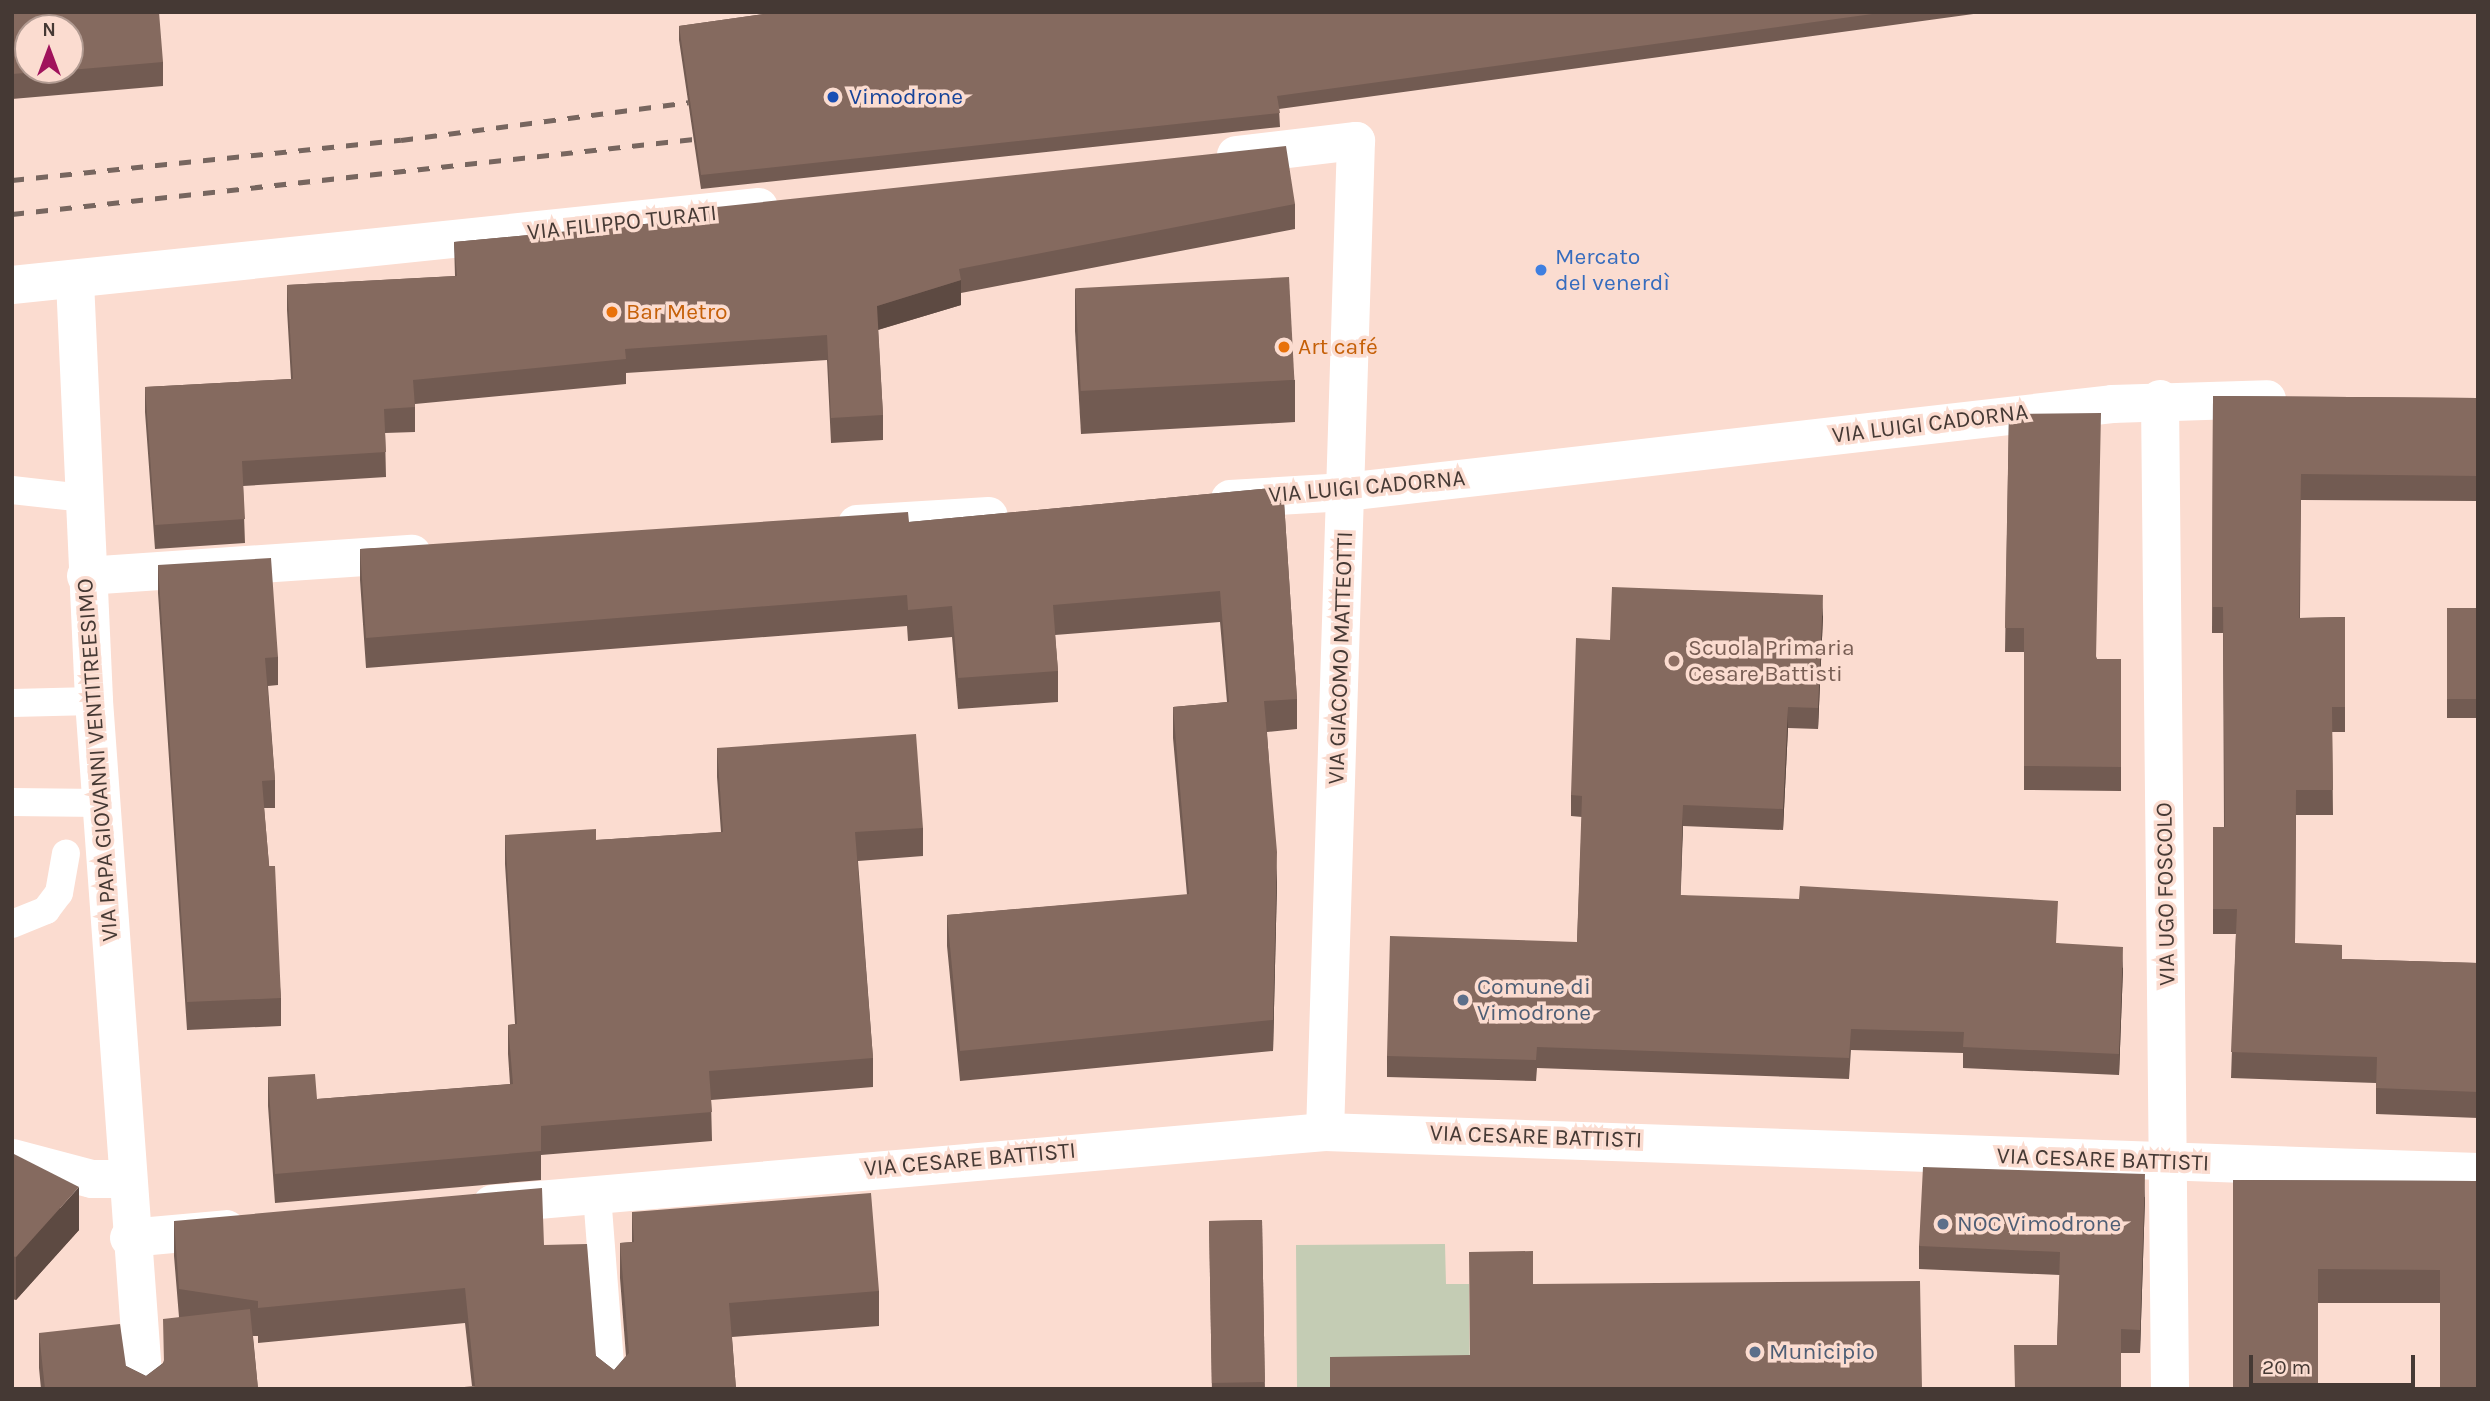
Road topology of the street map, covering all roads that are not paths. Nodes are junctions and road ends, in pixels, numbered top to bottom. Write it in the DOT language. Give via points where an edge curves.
graph roads {
  1 [pos="1201,159"];
  2 [pos="801,203"];
  3 [pos="75,281"];
  4 [pos="12,285"];
  5 [pos="2304,398"];
  6 [pos="2160,399"];
  7 [pos="12,490"];
  8 [pos="1346,492"];
  9 [pos="83,498"];
  10 [pos="1194,502"];
  11 [pos="1028,513"];
  12 [pos="820,527"];
  13 [pos="446,552"];
  14 [pos="86,576"];
  15 [pos="94,701"];
  16 [pos="12,703"];
  17 [pos="12,802"];
  18 [pos="101,803"];
  19 [pos="66,854"];
  20 [pos="12,924"];
  21 [pos="1325,1132"];
  22 [pos="12,1158"];
  23 [pos="2169,1163"];
  24 [pos="2478,1172"];
  25 [pos="125,1179"];
  26 [pos="597,1195"];
  27 [pos="461,1207"];
  28 [pos="270,1225"];
  29 [pos="129,1238"];
  30 [pos="145,1389"];
  31 [pos="612,1389"];
  32 [pos="2170,1389"];
  1 -- 8 [label="street, VIA GIACOMO MATTEOTTI" via="1356,141"];
  2 -- 3 [label="street, VIA FILIPPO TURATI"];
  3 -- 4 [label="street, VIA FILIPPO TURATI"];
  3 -- 9 [label="street, VIA PAPA GIOVANNI VENTITREESIMO"];
  5 -- 6 [label="street, VIA LUIGI CADORNA"];
  6 -- 8 [label="street, VIA LUIGI CADORNA"];
  6 -- 23 [label="street, VIA UGO FOSCOLO"];
  7 -- 9 [label="lane"];
  8 -- 10 [label="street, VIA LUIGI CADORNA"];
  8 -- 21 [label="street, VIA GIACOMO MATTEOTTI"];
  9 -- 14 [label="street, VIA PAPA GIOVANNI VENTITREESIMO"];
  11 -- 12 [label="street"];
  13 -- 14 [label="street"];
  14 -- 15 [label="street, VIA PAPA GIOVANNI VENTITREESIMO"];
  15 -- 16 [label="lane"];
  15 -- 18 [label="street, VIA PAPA GIOVANNI VENTITREESIMO"];
  17 -- 18 [label="lane"];
  18 -- 25 [label="street, VIA PAPA GIOVANNI VENTITREESIMO"];
  19 -- 20 [label="lane" via="59,893 46,910"];
  21 -- 23 [label="street, VIA CESARE BATTISTI"];
  21 -- 26 [label="street, VIA CESARE BATTISTI"];
  22 -- 25 [label="street" via="92,1179"];
  23 -- 24 [label="street, VIA CESARE BATTISTI"];
  23 -- 32 [label="street, VIA UGO FOSCOLO"];
  25 -- 29 [label="street, VIA PAPA GIOVANNI VENTITREESIMO"];
  26 -- 27 [label="street, VIA CESARE BATTISTI"];
  26 -- 31 [label="lane"];
  28 -- 29 [label="street"];
  29 -- 30 [label="street, VIA PAPA GIOVANNI VENTITREESIMO"];
}
